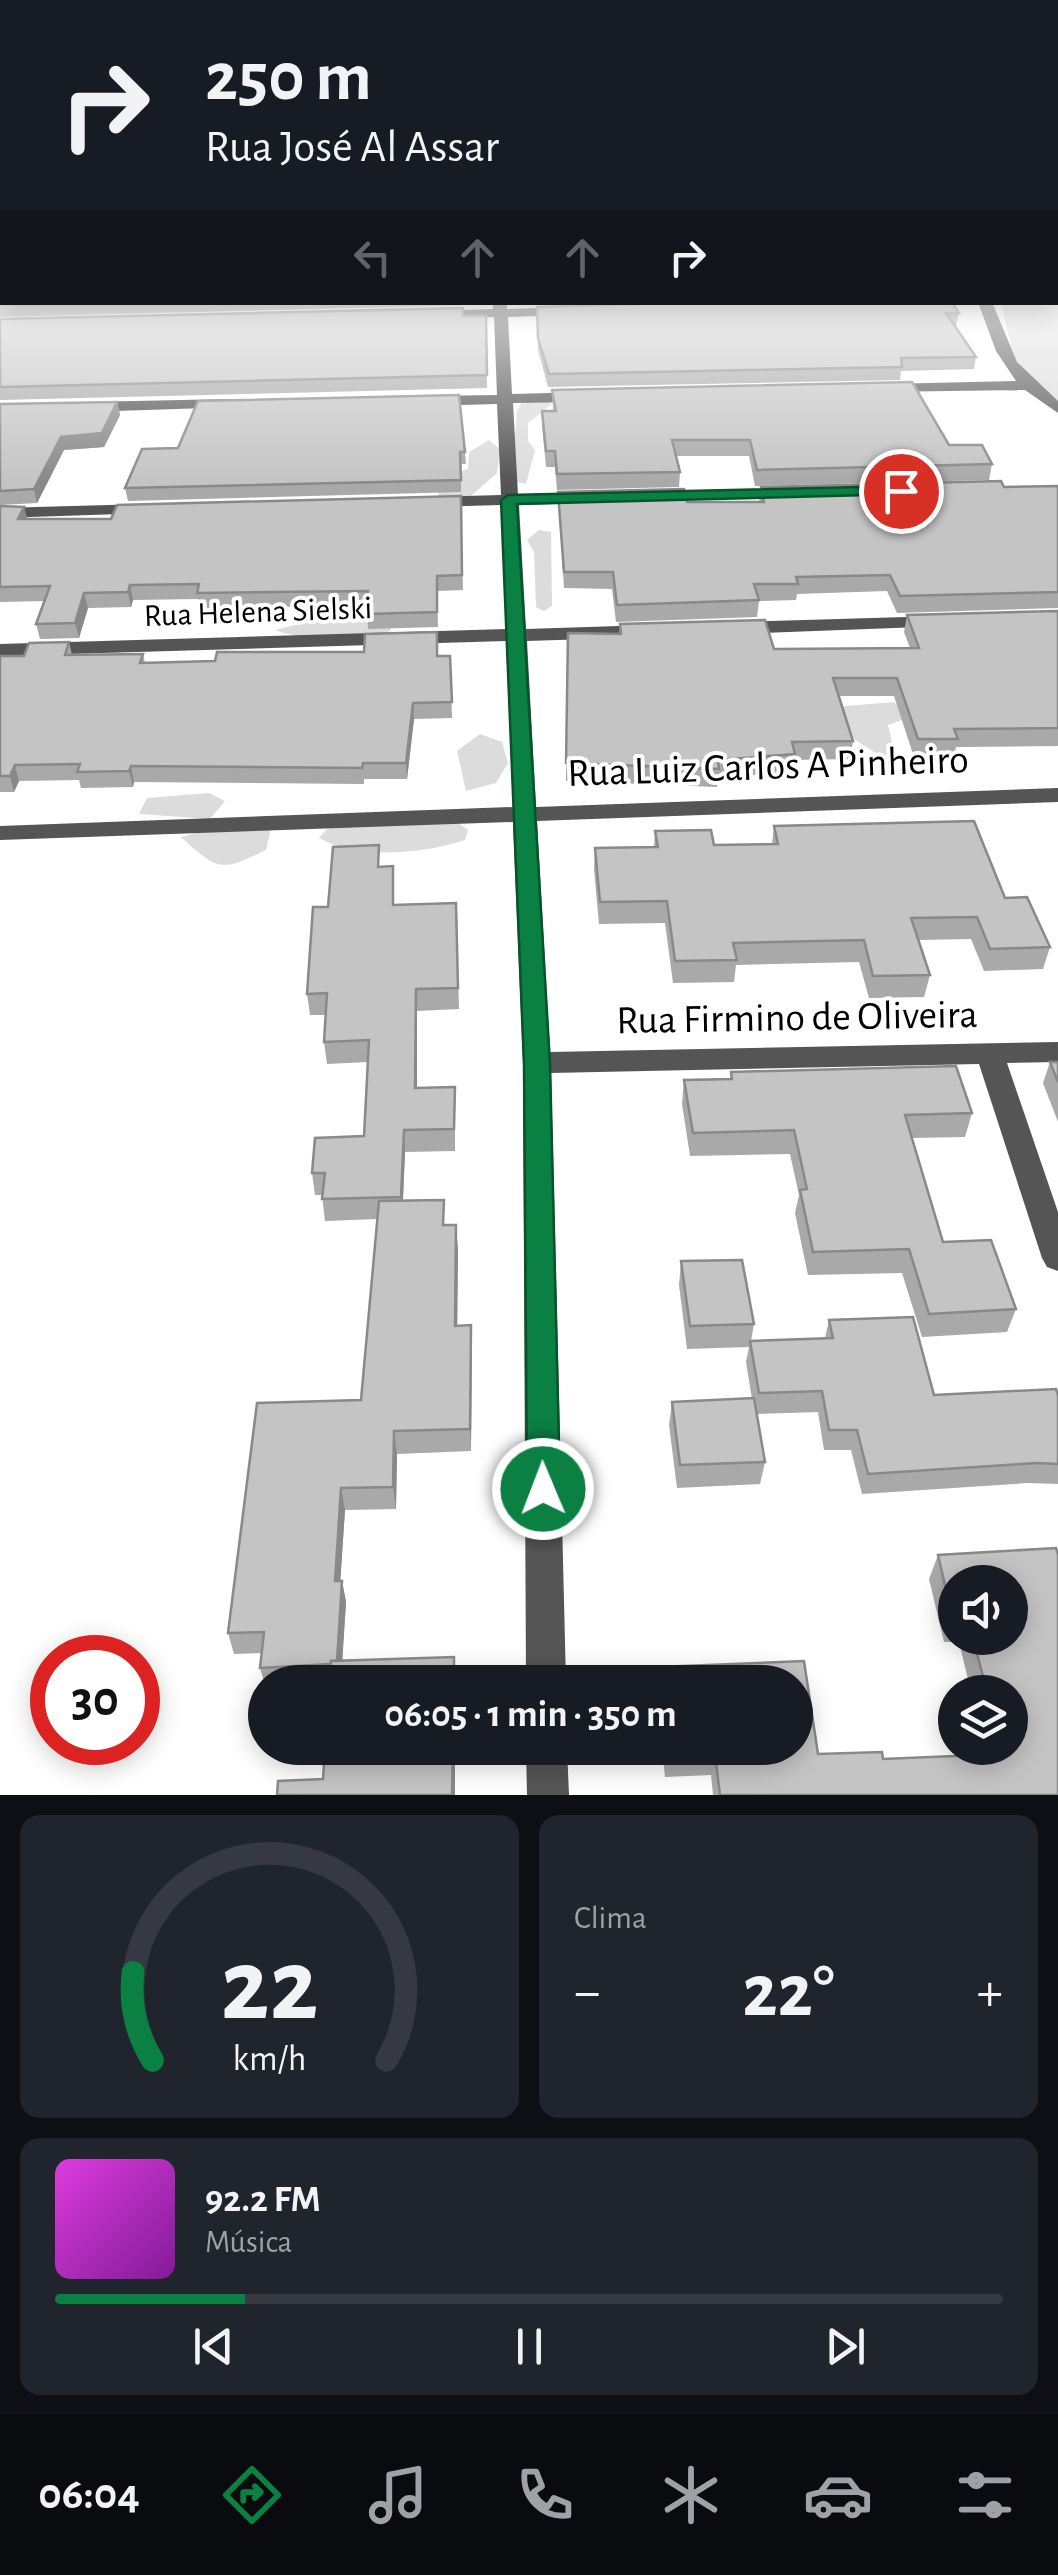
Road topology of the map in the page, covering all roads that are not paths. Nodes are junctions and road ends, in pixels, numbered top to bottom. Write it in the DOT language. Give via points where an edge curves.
graph roads {
  1 [pos="500,316"];
  2 [pos="989,316"];
  3 [pos="1025,385"];
  4 [pos="870,389"];
  5 [pos="600,397"];
  6 [pos="503,400"];
  7 [pos="404,401"];
  8 [pos="244,403"];
  9 [pos="74,407"];
  10 [pos="1058,408"];
  11 [pos="822,492"];
  12 [pos="606,497"];
  13 [pos="626,497"];
  14 [pos="508,500"];
  15 [pos="411,502"];
  16 [pos="156,509"];
  17 [pos="0,513"];
  18 [pos="961,621"];
  19 [pos="709,629"];
  20 [pos="670,630"];
  21 [pos="515,635"];
  22 [pos="0,650"];
  23 [pos="1058,795"];
  24 [pos="524,812"];
  25 [pos="0,832"];
  26 [pos="1058,1052"];
  27 [pos="990,1055"];
  28 [pos="537,1064"];
  29 [pos="1058,1258"];
  30 [pos="546,1665"];
  31 [pos="547,1765"];
  32 [pos="548,1795"];
  1 -- 6 [label="street"];
  2 -- 3 [label="street" via="1002,356"];
  3 -- 4 [label="street"];
  3 -- 10 [label="street"];
  5 -- 6 [label="street"];
  6 -- 7 [label="street"];
  6 -- 14 [label="street"];
  8 -- 9 [label="street"];
  11 -- 13 [label="street"];
  12 -- 14 [label="street"];
  14 -- 15 [label="street"];
  14 -- 21 [label="street"];
  16 -- 17 [label="street"];
  18 -- 19 [label="street"];
  20 -- 21 [label="street, Rua Helena Sielski"];
  21 -- 22 [label="street, Rua Helena Sielski"];
  21 -- 24 [label="street"];
  23 -- 24 [label="street, Rua Luiz Carlos A Pinheiro"];
  24 -- 25 [label="street, Rua Luiz Carlos A Pinheiro"];
  24 -- 28 [label="street"];
  26 -- 27 [label="street, Rua Firmino de Oliveira"];
  27 -- 28 [label="street, Rua Firmino de Oliveira"];
  27 -- 29 [label="street"];
  28 -- 30 [label="street"];
  31 -- 32 [label="street"];
}
